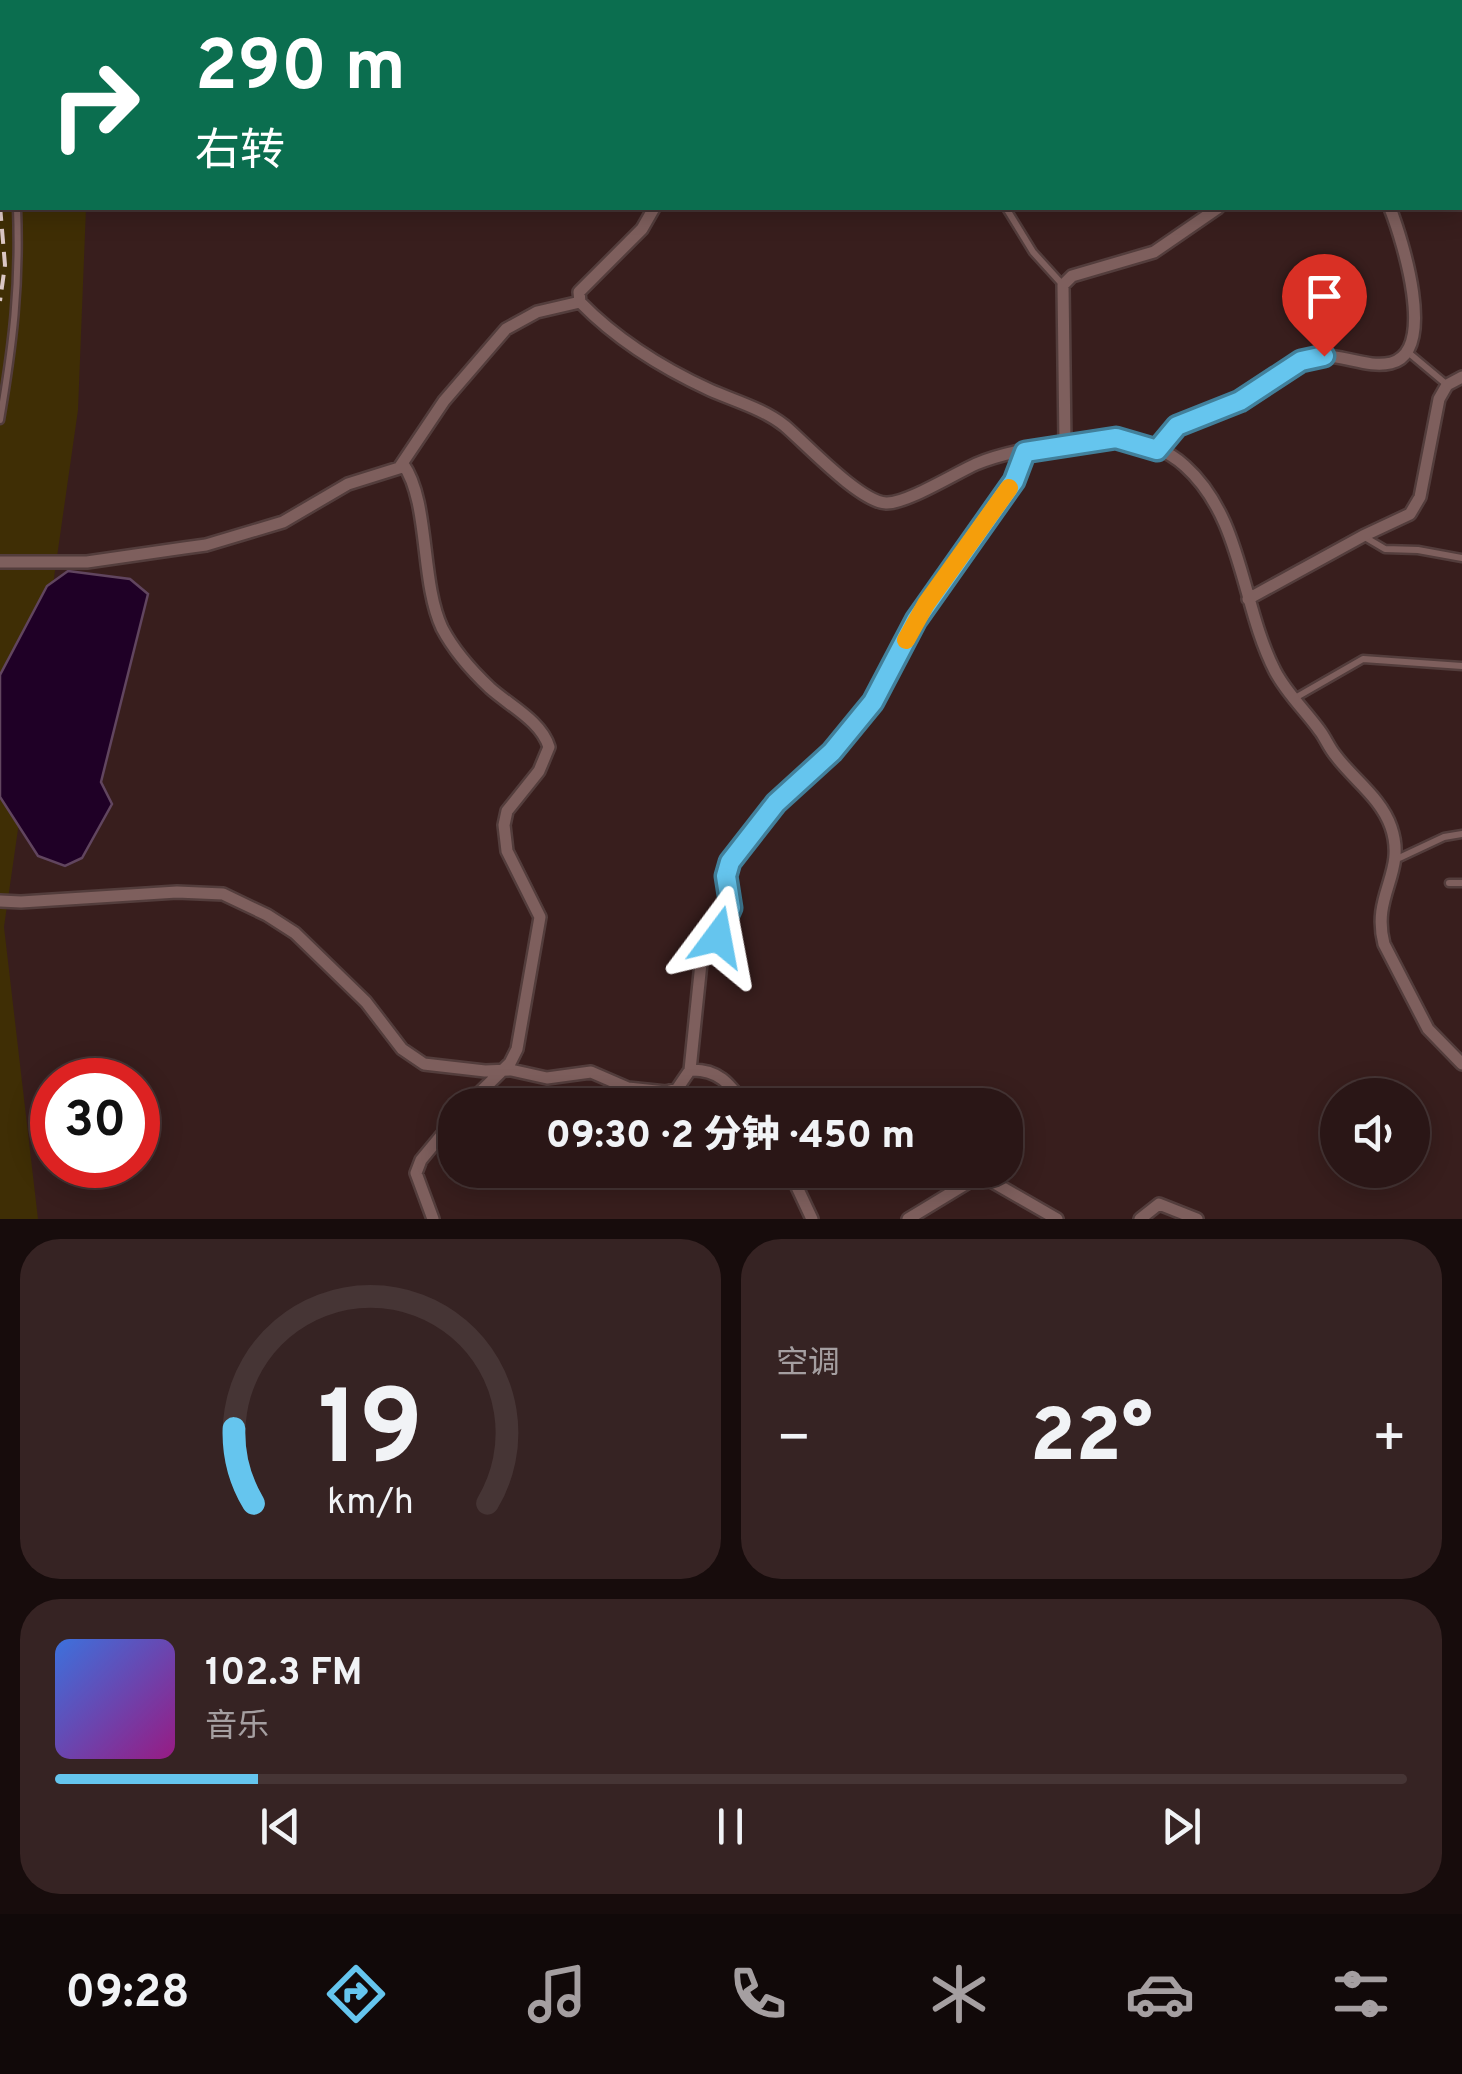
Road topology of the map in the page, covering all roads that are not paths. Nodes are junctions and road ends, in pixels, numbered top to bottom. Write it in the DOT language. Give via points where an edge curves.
graph roads {
  1 [pos="17,210"];
  2 [pos="653,210"];
  3 [pos="1007,210"];
  4 [pos="1215,210"];
  5 [pos="1391,210"];
  6 [pos="1063,284"];
  7 [pos="580,302"];
  8 [pos="1409,352"];
  9 [pos="1462,377"];
  10 [pos="1447,385"];
  11 [pos="0,420"];
  12 [pos="1065,444"];
  13 [pos="1157,450"];
  14 [pos="1025,452"];
  15 [pos="403,464"];
  16 [pos="1363,536"];
  17 [pos="1462,558"];
  18 [pos="0,562"];
  19 [pos="1248,599"];
  20 [pos="1462,666"];
  21 [pos="1292,700"];
  22 [pos="1462,834"];
  23 [pos="1396,859"];
  24 [pos="1449,883"];
  25 [pos="1462,883"];
  26 [pos="0,900"];
  27 [pos="1462,1064"];
  28 [pos="690,1070"];
  29 [pos="501,1071"];
  30 [pos="484,1088"];
  31 [pos="731,1088"];
  32 [pos="438,1140"];
  33 [pos="797,1188"];
  34 [pos="433,1219"];
  35 [pos="812,1219"];
  36 [pos="908,1219"];
  37 [pos="1058,1219"];
  38 [pos="1140,1219"];
  39 [pos="1196,1219"];
  1 -- 11 [label="lane" via="16,322"];
  2 -- 7 [label="street" via="579,292"];
  3 -- 6 [label="lane"];
  4 -- 6 [label="street" via="1154,252"];
  5 -- 8 [label="street" via="1412,288"];
  6 -- 12 [label="street"];
  7 -- 14 [label="street" via="656,364 782,423 832,469 882,502"];
  7 -- 15 [label="street" via="537,312 506,329 444,402"];
  8 -- 10 [label="lane"];
  8 -- 13 [label="street" via="1390,363 1324,356 1301,361 1240,401 1177,426"];
  9 -- 10 [label="street"];
  10 -- 16 [label="street" via="1416,507"];
  12 -- 13 [label="street" via="1116,438"];
  12 -- 14 [label="street"];
  13 -- 19 [label="street" via="1184,464 1207,490 1240,560"];
  14 -- 28 [label="street" via="1014,481 916,620 873,702 832,752 776,803 728,865 730,915 701,963"];
  15 -- 18 [label="street" via="338,489 282,522 206,545 87,562"];
  15 -- 29 [label="street" via="442,626 474,672 539,729 549,747 504,824 507,851 540,925 515,1055"];
  16 -- 17 [label="lane" via="1385,548"];
  16 -- 19 [label="street"];
  19 -- 21 [label="street"];
  20 -- 21 [label="lane" via="1363,659"];
  21 -- 23 [label="street" via="1388,819"];
  22 -- 23 [label="lane"];
  23 -- 27 [label="street" via="1382,897 1384,944 1428,1028"];
  24 -- 25 [label="lane"];
  26 -- 29 [label="street" via="196,892 235,898 314,949 416,1060"];
  28 -- 29 [label="street" via="679,1087 666,1092 622,1087 591,1072 547,1078"];
  28 -- 31 [label="street" via="721,1076"];
  29 -- 30 [label="street"];
  32 -- 34 [label="street" via="416,1172"];
  33 -- 35 [label="street"];
  36 -- 37 [label="street" via="984,1177"];
  38 -- 39 [label="street" via="1163,1204"];
}
